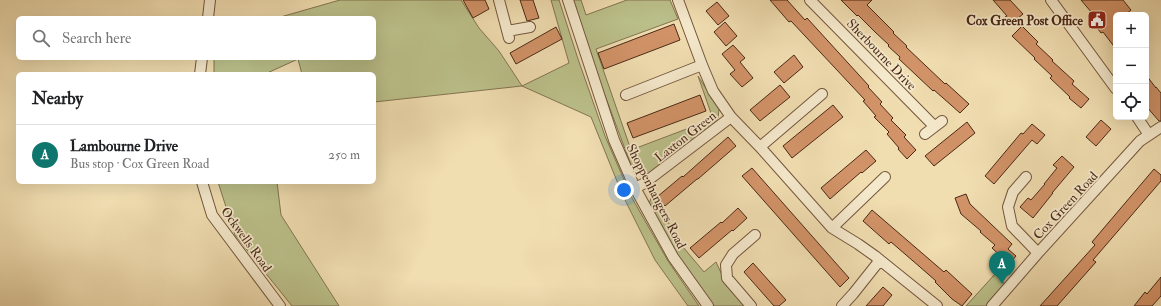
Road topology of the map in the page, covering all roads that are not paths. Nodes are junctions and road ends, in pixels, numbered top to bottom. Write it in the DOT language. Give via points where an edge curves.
graph roads {
  1 [pos="210,0"];
  2 [pos="499,0"];
  3 [pos="568,0"];
  4 [pos="678,0"];
  5 [pos="810,0"];
  6 [pos="1051,0"];
  7 [pos="208,16"];
  8 [pos="530,27"];
  9 [pos="202,60"];
  10 [pos="702,65"];
  11 [pos="200,72"];
  12 [pos="1113,85"];
  13 [pos="822,94"];
  14 [pos="626,95"];
  15 [pos="730,117"];
  16 [pos="1139,120"];
  17 [pos="1161,127"];
  18 [pos="925,134"];
  19 [pos="1149,135"];
  20 [pos="760,147"];
  21 [pos="885,177"];
  22 [pos="1026,177"];
  23 [pos="203,184"];
  24 [pos="635,188"];
  25 [pos="832,228"];
  26 [pos="755,235"];
  27 [pos="1038,253"];
  28 [pos="880,260"];
  29 [pos="280,306"];
  30 [pos="708,306"];
  31 [pos="751,306"];
  32 [pos="842,306"];
  33 [pos="937,306"];
  34 [pos="992,306"];
  1 -- 7 [label="street"];
  2 -- 8 [label="street" via="508,34"];
  3 -- 24 [label="street, Shoppenhangers Road" via="614,140"];
  4 -- 10 [label="street"];
  5 -- 18 [label="street, Sherbourne Drive" via="938,124"];
  6 -- 12 [label="street"];
  9 -- 11 [label="street"];
  10 -- 14 [label="street"];
  10 -- 15 [label="street" via="713,91"];
  13 -- 20 [label="street"];
  15 -- 20 [label="street"];
  15 -- 24 [label="street, Laxton Green"];
  16 -- 19 [label="street"];
  17 -- 19 [label="street, Cox Green Road"];
  19 -- 27 [label="street, Cox Green Road" via="1140,141"];
  20 -- 25 [label="street"];
  21 -- 25 [label="street" via="877,192"];
  22 -- 27 [label="street" via="1013,192 1008,207 1012,226"];
  23 -- 29 [label="street, Ockwells Road" via="212,215"];
  24 -- 30 [label="street, Shoppenhangers Road" via="673,257"];
  25 -- 28 [label="street"];
  26 -- 31 [label="street" via="733,254 726,265 728,278"];
  27 -- 34 [label="street, Cox Green Road"];
  28 -- 32 [label="street"];
  28 -- 33 [label="street"];
}
